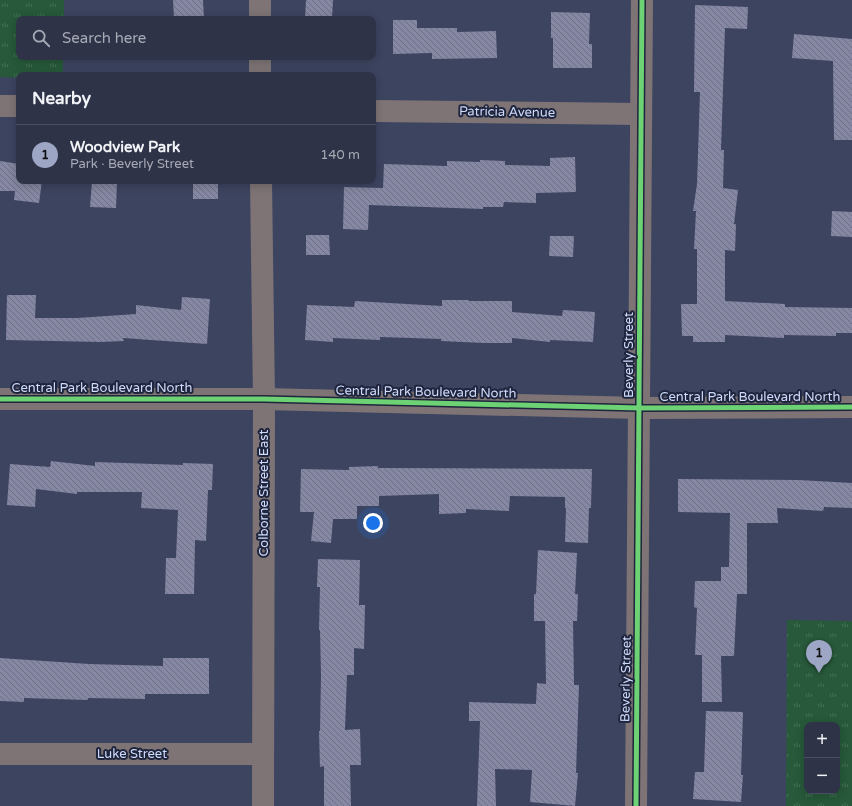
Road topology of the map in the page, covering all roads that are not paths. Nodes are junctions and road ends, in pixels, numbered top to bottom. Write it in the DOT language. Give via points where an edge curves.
graph roads {
  1 [pos="260,0"];
  2 [pos="642,0"];
  3 [pos="260,16"];
  4 [pos="260,60"];
  5 [pos="260,72"];
  6 [pos="0,106"];
  7 [pos="16,106"];
  8 [pos="376,111"];
  9 [pos="641,114"];
  10 [pos="261,184"];
  11 [pos="0,399"];
  12 [pos="264,399"];
  13 [pos="640,408"];
  14 [pos="852,408"];
  15 [pos="0,754"];
  16 [pos="263,754"];
  17 [pos="263,806"];
  18 [pos="636,806"];
  1 -- 3 [label="street"];
  2 -- 9 [label="street, Beverly Street"];
  4 -- 5 [label="street"];
  6 -- 7 [label="street"];
  8 -- 9 [label="street, Patricia Avenue"];
  9 -- 13 [label="street, Beverly Street"];
  10 -- 12 [label="street, Colborne Street East"];
  11 -- 12 [label="street, Central Park Boulevard North"];
  12 -- 13 [label="street, Central Park Boulevard North"];
  12 -- 16 [label="street, Colborne Street East"];
  13 -- 14 [label="street, Central Park Boulevard North"];
  13 -- 18 [label="street, Beverly Street"];
  15 -- 16 [label="street, Luke Street"];
  16 -- 17 [label="street, Colborne Street East"];
}
